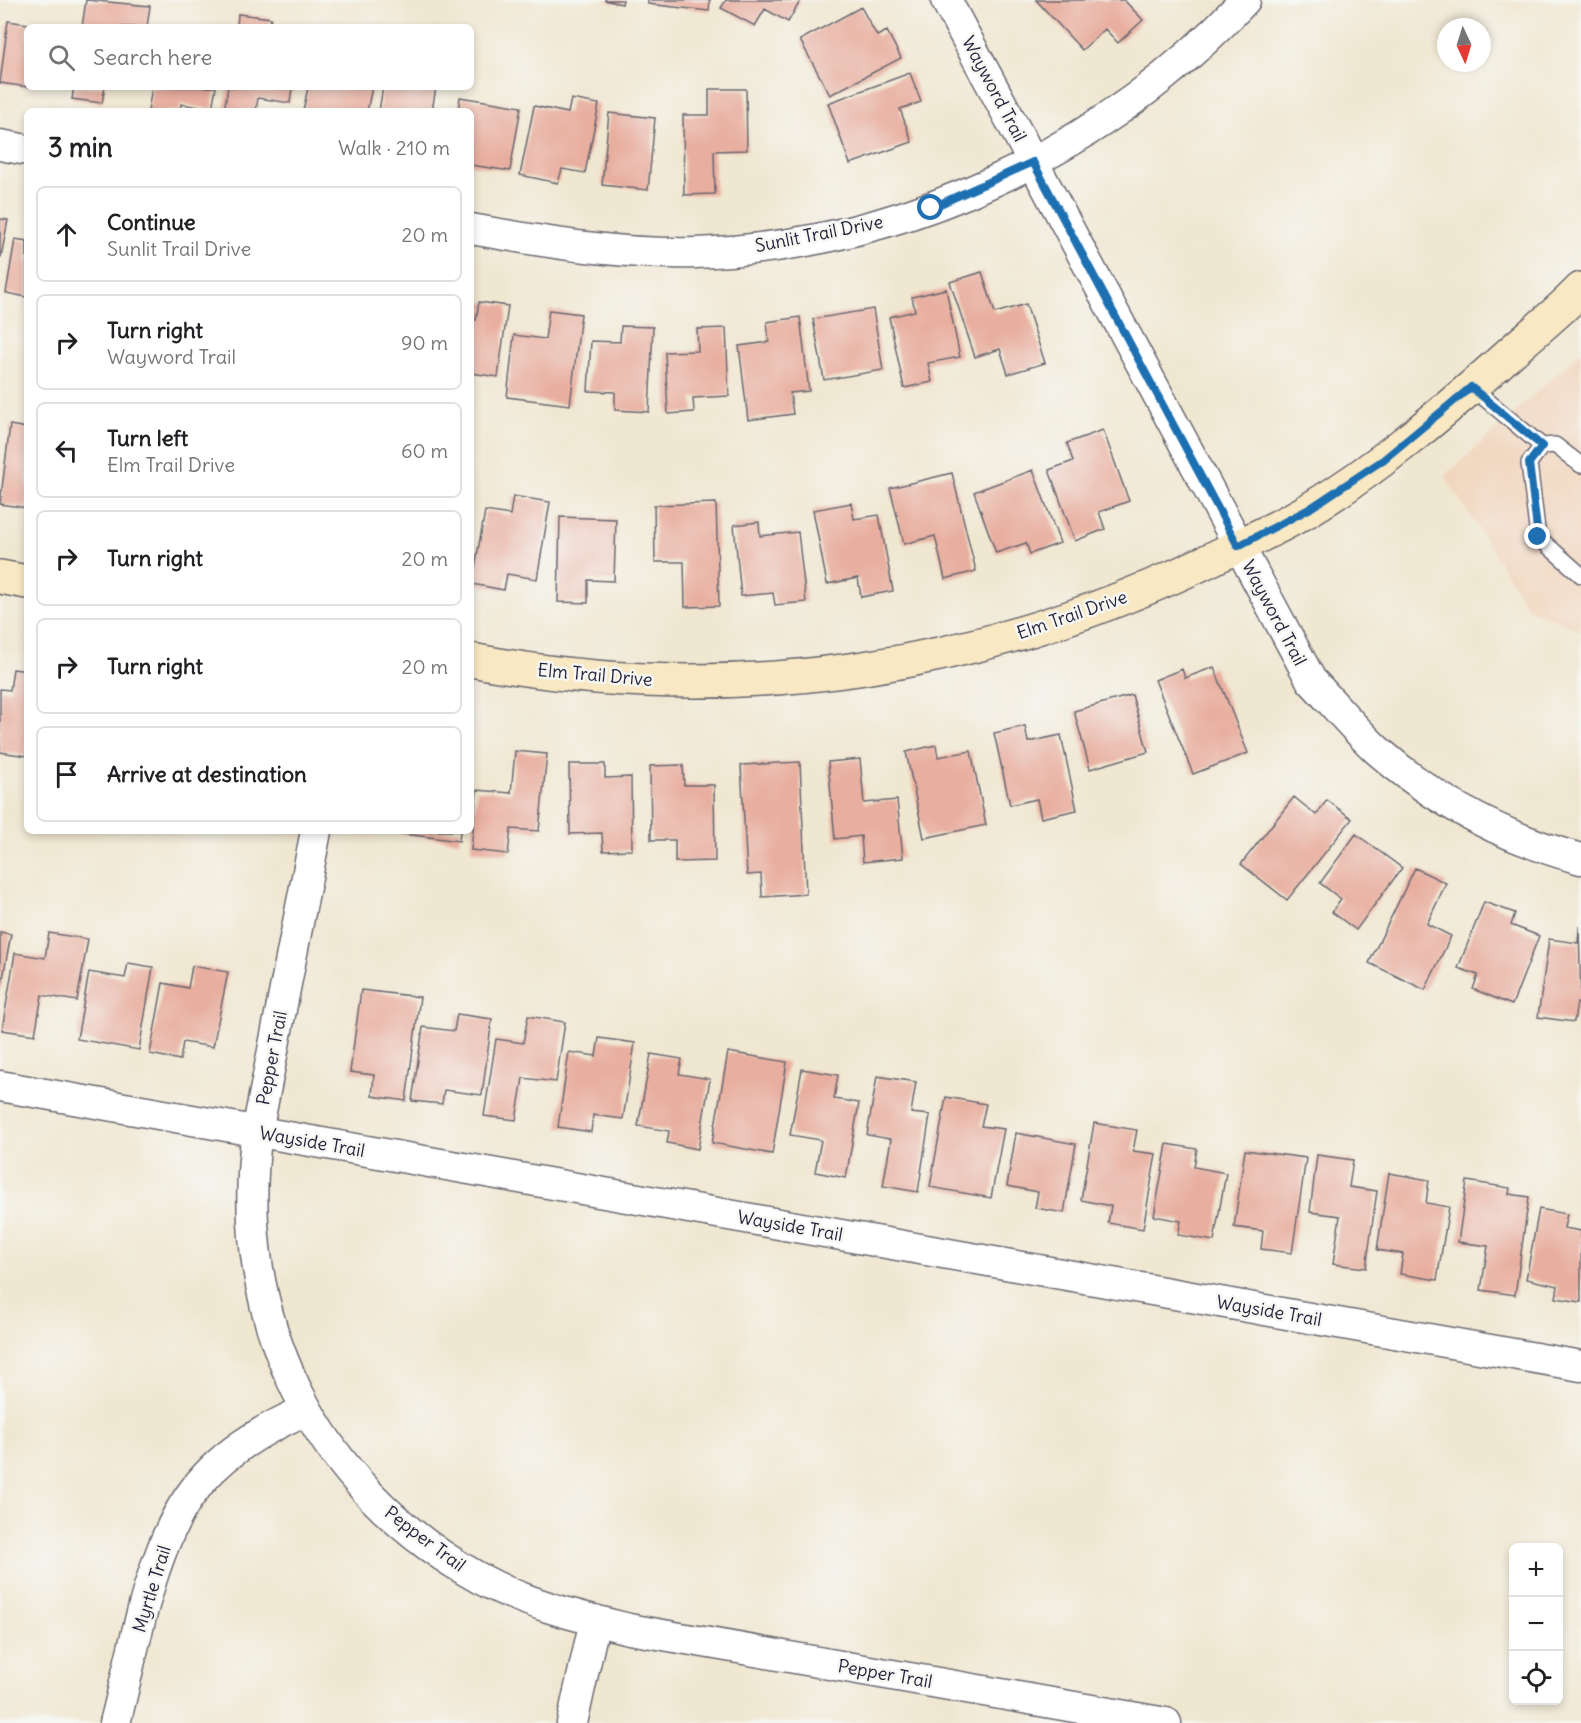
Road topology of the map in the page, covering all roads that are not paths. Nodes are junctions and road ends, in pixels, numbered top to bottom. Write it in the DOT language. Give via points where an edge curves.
graph roads {
  1 [pos="946,0"];
  2 [pos="1245,0"];
  3 [pos="0,145"];
  4 [pos="24,149"];
  5 [pos="1033,162"];
  6 [pos="474,229"];
  7 [pos="1581,289"];
  8 [pos="1471,387"];
  9 [pos="1542,446"];
  10 [pos="1581,465"];
  11 [pos="1238,546"];
  12 [pos="1581,575"];
  13 [pos="0,577"];
  14 [pos="24,581"];
  15 [pos="474,660"];
  16 [pos="315,834"];
  17 [pos="1581,859"];
  18 [pos="0,1086"];
  19 [pos="257,1132"];
  20 [pos="1581,1366"];
  21 [pos="306,1410"];
  22 [pos="595,1620"];
  23 [pos="115,1723"];
  24 [pos="572,1723"];
  25 [pos="1166,1723"];
  1 -- 5 [label="street, Wayword Trail"];
  2 -- 5 [label="street, Sunlit Trail Drive" via="1152,87"];
  3 -- 4 [label="street"];
  5 -- 6 [label="street, Sunlit Trail Drive" via="931,208 854,231 776,246 696,253 616,251"];
  5 -- 11 [label="street, Wayword Trail"];
  7 -- 8 [label="street, Elm Trail Drive"];
  8 -- 9 [label="lane"];
  8 -- 11 [label="street, Elm Trail Drive" via="1383,460 1309,509"];
  9 -- 10 [label="lane" via="1556,445"];
  9 -- 12 [label="lane" via="1529,463 1538,537"];
  11 -- 15 [label="street, Elm Trail Drive" via="1168,581 1051,626 931,658 818,675 682,683 563,674"];
  11 -- 17 [label="street, Wayword Trail" via="1311,680 1376,749 1453,807 1493,829 1535,847"];
  13 -- 14 [label="street"];
  16 -- 19 [label="street, Pepper Trail"];
  18 -- 19 [label="street, Wayside Trail"];
  19 -- 20 [label="street, Wayside Trail"];
  19 -- 21 [label="street, Pepper Trail" via="251,1203 255,1260 277,1349"];
  21 -- 22 [label="street, Pepper Trail" via="371,1496 441,1555 521,1598"];
  21 -- 23 [label="street, Myrtle Trail" via="266,1428 231,1452 189,1497 160,1552"];
  22 -- 24 [label="street"];
  22 -- 25 [label="street, Pepper Trail"];
}
